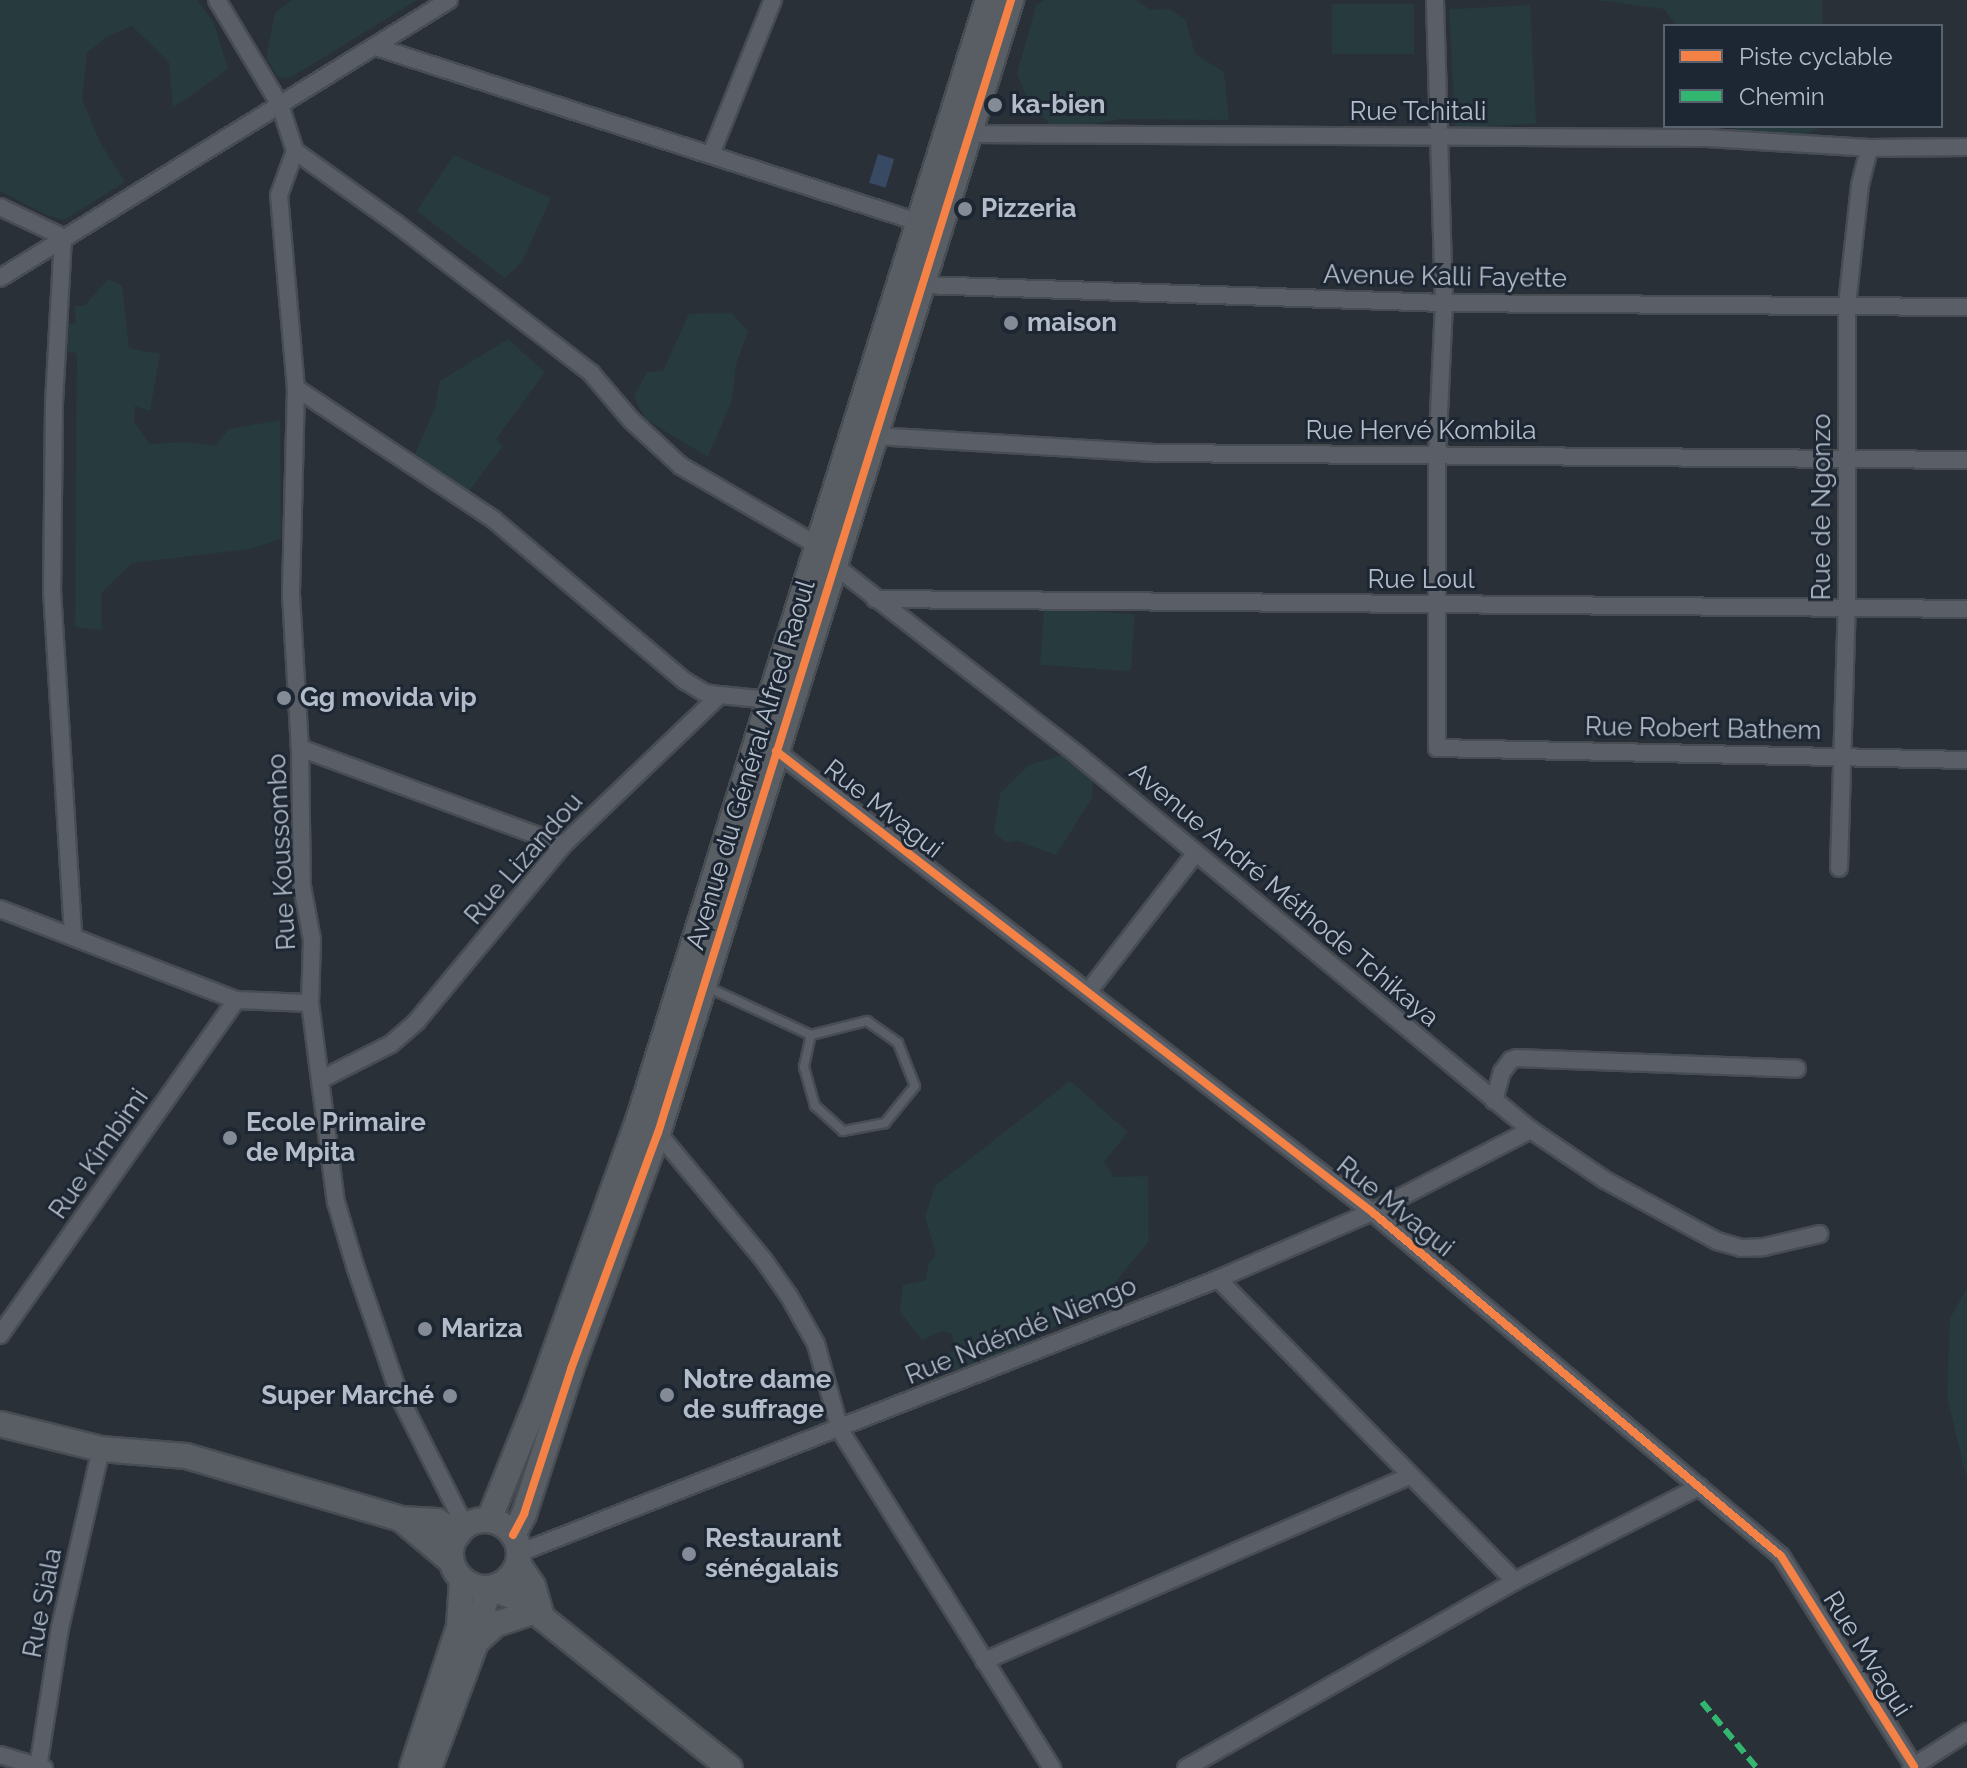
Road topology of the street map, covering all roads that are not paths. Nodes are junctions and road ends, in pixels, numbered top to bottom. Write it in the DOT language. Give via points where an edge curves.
graph roads {
  1 [pos="217,0"];
  2 [pos="449,0"];
  3 [pos="773,0"];
  4 [pos="988,0"];
  5 [pos="1011,0"];
  6 [pos="1435,0"];
  7 [pos="376,47"];
  8 [pos="280,105"];
  9 [pos="967,134"];
  10 [pos="1441,136"];
  11 [pos="1967,147"];
  12 [pos="1869,148"];
  13 [pos="295,151"];
  14 [pos="711,154"];
  15 [pos="0,207"];
  16 [pos="918,222"];
  17 [pos="63,237"];
  18 [pos="0,278"];
  19 [pos="923,285"];
  20 [pos="1444,303"];
  21 [pos="1847,305"];
  22 [pos="1967,307"];
  23 [pos="296,388"];
  24 [pos="875,436"];
  25 [pos="1437,455"];
  26 [pos="1846,458"];
  27 [pos="1967,460"];
  28 [pos="817,545"];
  29 [pos="834,565"];
  30 [pos="875,599"];
  31 [pos="1437,604"];
  32 [pos="1847,606"];
  33 [pos="1967,609"];
  34 [pos="720,695"];
  35 [pos="770,700"];
  36 [pos="300,748"];
  37 [pos="776,751"];
  38 [pos="1844,756"];
  39 [pos="1967,760"];
  40 [pos="563,845"];
  41 [pos="1196,853"];
  42 [pos="1839,868"];
  43 [pos="0,909"];
  44 [pos="73,937"];
  45 [pos="704,985"];
  46 [pos="1088,992"];
  47 [pos="236,1000"];
  48 [pos="310,1003"];
  49 [pos="811,1035"];
  50 [pos="1797,1069"];
  51 [pos="322,1079"];
  52 [pos="1494,1101"];
  53 [pos="1531,1130"];
  54 [pos="658,1133"];
  55 [pos="1372,1212"];
  56 [pos="1820,1234"];
  57 [pos="1218,1279"];
  58 [pos="0,1335"];
  59 [pos="0,1424"];
  60 [pos="840,1430"];
  61 [pos="101,1449"];
  62 [pos="1409,1476"];
  63 [pos="1699,1487"];
  64 [pos="401,1519"];
  65 [pos="471,1527"];
  66 [pos="517,1551"];
  67 [pos="457,1570"];
  68 [pos="1515,1581"];
  69 [pos="489,1588"];
  70 [pos="537,1615"];
  71 [pos="476,1642"];
  72 [pos="984,1661"];
  73 [pos="1967,1732"];
  74 [pos="0,1755"];
  75 [pos="40,1767"];
  76 [pos="1913,1767"];
  77 [pos="412,1768"];
  78 [pos="429,1768"];
  79 [pos="730,1768"];
  80 [pos="1052,1768"];
  81 [pos="1186,1768"];
  1 -- 8 [label="street"];
  2 -- 7 [label="street"];
  3 -- 14 [label="street"];
  4 -- 16 [label="street, Avenue du Général Alfred Raoul"];
  5 -- 9 [label="street, Avenue du Général Alfred Raoul"];
  6 -- 10 [label="street"];
  7 -- 8 [label="street"];
  7 -- 14 [label="street"];
  8 -- 13 [label="street"];
  8 -- 17 [label="street"];
  9 -- 10 [label="street, Rue Tchitali"];
  9 -- 19 [label="street, Avenue du Général Alfred Raoul"];
  10 -- 12 [label="street, Rue Tchitali" via="1707,138"];
  10 -- 20 [label="street"];
  11 -- 12 [label="street, Rue Tchitali"];
  12 -- 21 [label="street, Rue de Ngonzo"];
  13 -- 23 [label="street, Rue Koussombo" via="279,195"];
  13 -- 28 [label="street" via="591,373 681,466"];
  14 -- 16 [label="street"];
  15 -- 17 [label="street"];
  16 -- 28 [label="street, Avenue du Général Alfred Raoul"];
  17 -- 18 [label="street"];
  17 -- 44 [label="street" via="52,590"];
  19 -- 20 [label="street, Avenue Kalli Fayette"];
  19 -- 24 [label="street, Avenue du Général Alfred Raoul"];
  20 -- 21 [label="street, Avenue Kalli Fayette"];
  20 -- 25 [label="street"];
  21 -- 22 [label="street, Avenue Kalli Fayette"];
  21 -- 26 [label="street, Rue de Ngonzo"];
  23 -- 34 [label="street" via="493,519 685,681"];
  23 -- 36 [label="street, Rue Koussombo" via="291,594"];
  24 -- 25 [label="street, Rue Hervé Kombila" via="1154,453"];
  24 -- 29 [label="street, Avenue du Général Alfred Raoul"];
  25 -- 26 [label="street, Rue Hervé Kombila"];
  25 -- 31 [label="street"];
  26 -- 27 [label="street, Rue Hervé Kombila"];
  26 -- 32 [label="street, Rue de Ngonzo"];
  28 -- 35 [label="street, Avenue du Général Alfred Raoul"];
  29 -- 30 [label="street, Avenue André Méthode Tchikaya"];
  29 -- 37 [label="street, Avenue du Général Alfred Raoul"];
  30 -- 31 [label="street, Rue Loul"];
  30 -- 41 [label="street, Avenue André Méthode Tchikaya"];
  31 -- 32 [label="street, Rue Loul"];
  31 -- 38 [label="street, Rue Robert Bathem" via="1437,748"];
  32 -- 33 [label="street, Rue Loul"];
  32 -- 38 [label="street, Rue de Ngonzo"];
  34 -- 35 [label="street"];
  34 -- 40 [label="street, Rue Lizandou"];
  35 -- 65 [label="street, Avenue du Général Alfred Raoul" via="633,1135 553,1357"];
  36 -- 40 [label="street"];
  36 -- 48 [label="street, Rue Koussombo" via="302,886 312,940"];
  37 -- 45 [label="street, Avenue du Général Alfred Raoul"];
  37 -- 46 [label="street, Rue Mvagui"];
  38 -- 39 [label="street, Rue Robert Bathem"];
  38 -- 42 [label="street, Rue de Ngonzo"];
  40 -- 51 [label="street, Rue Lizandou" via="417,1021 391,1044"];
  41 -- 46 [label="street"];
  41 -- 52 [label="street, Avenue André Méthode Tchikaya"];
  43 -- 44 [label="street"];
  44 -- 47 [label="street"];
  45 -- 49 [label="lane"];
  45 -- 54 [label="street, Avenue du Général Alfred Raoul"];
  46 -- 55 [label="street, Rue Mvagui"];
  47 -- 48 [label="street"];
  47 -- 58 [label="street, Rue Kimbimi"];
  48 -- 51 [label="street, Rue Koussombo"];
  49 -- 49 [label="lane" via="804,1067 815,1106 843,1131 885,1123 915,1086 898,1043 867,1021"];
  50 -- 52 [label="street" via="1517,1058 1505,1065"];
  51 -- 65 [label="street, Rue Koussombo" via="336,1202 356,1269 401,1400"];
  52 -- 53 [label="street, Avenue André Méthode Tchikaya"];
  53 -- 55 [label="street, Rue Ndéndé Niengo"];
  53 -- 56 [label="street, Avenue André Méthode Tchikaya" via="1605,1180 1717,1241 1764,1247"];
  54 -- 60 [label="street" via="789,1296 816,1344"];
  54 -- 66 [label="street, Avenue du Général Alfred Raoul" via="571,1369"];
  55 -- 57 [label="street, Rue Ndéndé Niengo"];
  55 -- 63 [label="street, Rue Mvagui"];
  57 -- 60 [label="street, Rue Ndéndé Niengo"];
  57 -- 62 [label="street"];
  59 -- 61 [label="street"];
  60 -- 66 [label="street, Rue Ndéndé Niengo"];
  60 -- 72 [label="street"];
  61 -- 64 [label="street" via="186,1456"];
  61 -- 75 [label="street, Rue Siala" via="60,1628"];
  62 -- 68 [label="street"];
  62 -- 72 [label="street"];
  63 -- 68 [label="street"];
  63 -- 76 [label="street, Rue Mvagui" via="1781,1556"];
  64 -- 65 [label="street"];
  64 -- 67 [label="street"];
  65 -- 66 [label="street" via="499,1523"];
  65 -- 67 [label="street" via="452,1547"];
  66 -- 69 [label="street" via="507,1580"];
  66 -- 70 [label="street" via="533,1586"];
  67 -- 69 [label="street" via="474,1586"];
  67 -- 77 [label="street" via="459,1627"];
  68 -- 81 [label="street"];
  69 -- 70 [label="street" via="519,1599"];
  69 -- 71 [label="street"];
  70 -- 71 [label="street" via="496,1624"];
  70 -- 79 [label="street"];
  71 -- 78 [label="street"];
  72 -- 80 [label="street"];
  73 -- 76 [label="street"];
  74 -- 75 [label="street"];
}
